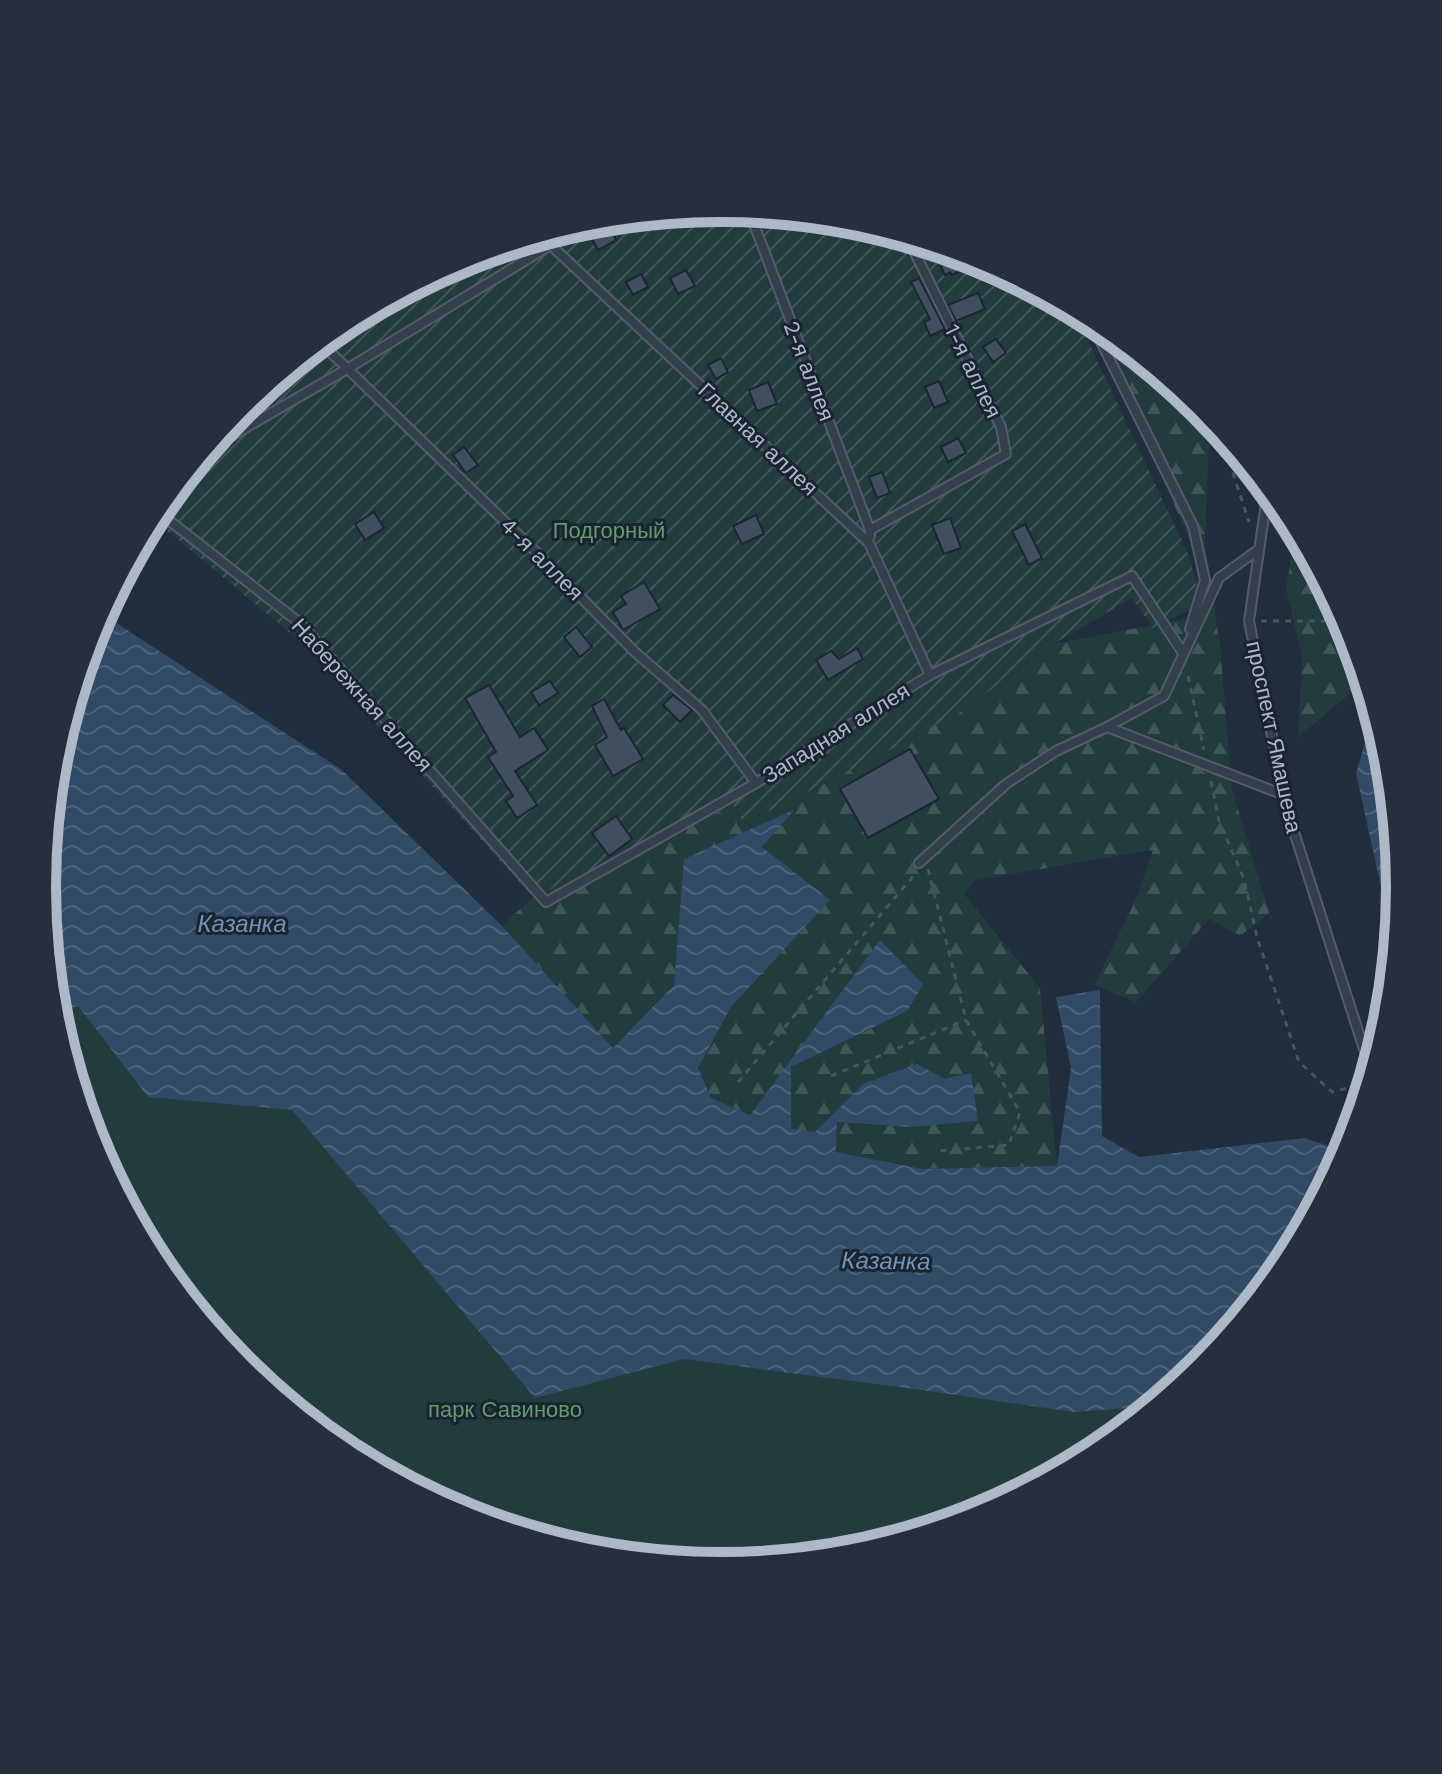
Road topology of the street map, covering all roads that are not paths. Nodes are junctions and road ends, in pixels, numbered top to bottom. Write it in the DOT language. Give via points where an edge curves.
graph roads {
  1 [pos="753,223"];
  2 [pos="550,245"];
  3 [pos="914,251"];
  4 [pos="1101,341"];
  5 [pos="328,350"];
  6 [pos="347,369"];
  7 [pos="235,434"];
  8 [pos="1265,506"];
  9 [pos="167,519"];
  10 [pos="870,530"];
  11 [pos="869,543"];
  12 [pos="1259,549"];
  13 [pos="1183,653"];
  14 [pos="930,675"];
  15 [pos="1107,727"];
  16 [pos="756,783"];
  17 [pos="1284,795"];
  18 [pos="921,865"];
  19 [pos="546,902"];
  20 [pos="1365,1052"];
  1 -- 10 [label="lane, 2-я аллея"];
  2 -- 6 [label="lane"];
  2 -- 11 [label="lane, Главная аллея"];
  3 -- 10 [label="lane, 1-я аллея" via="1001,427 1006,454"];
  4 -- 13 [label="lane" via="1193,526 1205,580"];
  5 -- 6 [label="lane, 4-я аллея"];
  6 -- 7 [label="lane"];
  6 -- 16 [label="lane, 4-я аллея" via="636,653 702,710"];
  8 -- 12 [label="lane, проспект Ямашева"];
  9 -- 19 [label="lane, Набережная аллея" via="301,624"];
  10 -- 11 [label="lane"];
  11 -- 14 [label="lane, Главная аллея"];
  12 -- 13 [label="lane" via="1219,578"];
  12 -- 17 [label="lane, проспект Ямашева" via="1249,621"];
  13 -- 14 [label="lane, Западная аллея" via="1132,576"];
  13 -- 15 [label="lane" via="1164,696"];
  14 -- 16 [label="lane, Западная аллея"];
  15 -- 17 [label="lane"];
  15 -- 18 [label="lane" via="1056,751 1006,784"];
  16 -- 19 [label="lane, Западная аллея"];
  17 -- 20 [label="lane, проспект Ямашева"];
}
